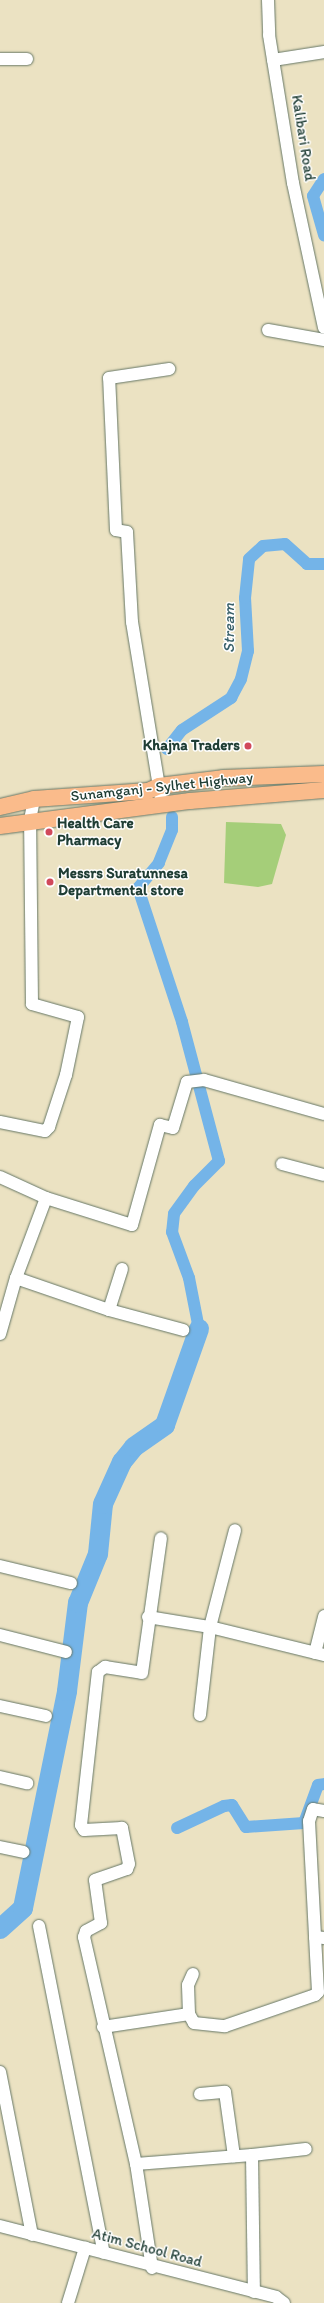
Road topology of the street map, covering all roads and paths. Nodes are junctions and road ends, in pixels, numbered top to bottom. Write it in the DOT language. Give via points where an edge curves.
graph roads {
  1 [pos="268,0"];
  2 [pos="324,52"];
  3 [pos="0,59"];
  4 [pos="27,59"];
  5 [pos="273,60"];
  6 [pos="324,328"];
  7 [pos="268,330"];
  8 [pos="324,340"];
  9 [pos="169,369"];
  10 [pos="324,774"];
  11 [pos="159,786"];
  12 [pos="324,790"];
  13 [pos="34,799"];
  14 [pos="162,805"];
  15 [pos="0,807"];
  16 [pos="30,820"];
  17 [pos="0,826"];
  18 [pos="324,1114"];
  19 [pos="0,1122"];
  20 [pos="282,1164"];
  21 [pos="324,1175"];
  22 [pos="0,1177"];
  23 [pos="46,1198"];
  24 [pos="122,1269"];
  25 [pos="16,1278"];
  26 [pos="109,1310"];
  27 [pos="183,1330"];
  28 [pos="0,1334"];
  29 [pos="235,1530"];
  30 [pos="161,1538"];
  31 [pos="0,1566"];
  32 [pos="71,1583"];
  33 [pos="324,1616"];
  34 [pos="148,1617"];
  35 [pos="210,1627"];
  36 [pos="0,1635"];
  37 [pos="66,1652"];
  38 [pos="320,1654"];
  39 [pos="0,1706"];
  40 [pos="200,1715"];
  41 [pos="46,1716"];
  42 [pos="0,1777"];
  43 [pos="27,1783"];
  44 [pos="324,1811"];
  45 [pos="0,1847"];
  46 [pos="23,1852"];
  47 [pos="39,1926"];
  48 [pos="319,1938"];
  49 [pos="193,1974"];
  50 [pos="189,2014"];
  51 [pos="103,2027"];
  52 [pos="0,2072"];
  53 [pos="200,2094"];
  54 [pos="306,2149"];
  55 [pos="252,2155"];
  56 [pos="234,2156"];
  57 [pos="136,2164"];
  58 [pos="0,2226"];
  59 [pos="32,2235"];
  60 [pos="85,2248"];
  61 [pos="104,2253"];
  62 [pos="152,2268"];
  63 [pos="254,2292"];
  64 [pos="68,2303"];
  65 [pos="284,2303"];
  1 -- 5 [label="street, Kalibari Road"];
  2 -- 5 [label="street"];
  3 -- 4 [label="street"];
  5 -- 6 [label="street, Kalibari Road" via="293,183"];
  7 -- 8 [label="street"];
  9 -- 11 [label="street" via="109,378 116,530 127,532 132,622"];
  10 -- 11 [label="main road, Sunamganj - Sylhet Highway" via="223,778"];
  11 -- 13 [label="main road, Sunamganj - Sylhet Highway" via="148,791"];
  11 -- 14 [label="street"];
  12 -- 14 [label="main road, Sunamganj - Sylhet Highway"];
  13 -- 15 [label="main road, Sunamganj - Sylhet Highway"];
  13 -- 16 [label="street"];
  14 -- 16 [label="main road, Sunamganj - Sylhet Highway"];
  16 -- 17 [label="main road, Sunamganj - Sylhet Highway"];
  16 -- 19 [label="street" via="32,1004 78,1017 66,1075 49,1127 45,1131"];
  18 -- 23 [label="street" via="204,1080 187,1082 172,1128 160,1125 132,1225"];
  20 -- 21 [label="street"];
  22 -- 23 [label="street"];
  23 -- 25 [label="street"];
  24 -- 26 [label="street"];
  25 -- 26 [label="street"];
  25 -- 28 [label="street"];
  26 -- 27 [label="street"];
  29 -- 35 [label="street"];
  30 -- 34 [label="street"];
  31 -- 32 [label="street"];
  33 -- 38 [label="street"];
  34 -- 35 [label="street"];
  34 -- 51 [label="street" via="142,1673 105,1667 98,1672 81,1825 84,1830 122,1828 130,1864 127,1869 95,1880 101,1923 84,1934"];
  35 -- 38 [label="street"];
  35 -- 40 [label="street"];
  36 -- 37 [label="street"];
  39 -- 41 [label="street"];
  42 -- 43 [label="street"];
  44 -- 48 [label="street" via="313,1809 309,1821"];
  45 -- 46 [label="street"];
  47 -- 61 [label="street"];
  48 -- 50 [label="street" via="318,1992 315,1996 225,2026 194,2023"];
  49 -- 50 [label="street" via="188,1985"];
  50 -- 51 [label="street"];
  51 -- 57 [label="street"];
  52 -- 59 [label="street"];
  53 -- 56 [label="street" via="225,2092"];
  54 -- 55 [label="street"];
  55 -- 56 [label="street"];
  55 -- 63 [label="street"];
  56 -- 57 [label="street"];
  57 -- 62 [label="street"];
  58 -- 59 [label="street, Atim School Road"];
  59 -- 60 [label="street, Atim School Road"];
  60 -- 61 [label="street, Atim School Road"];
  60 -- 64 [label="street"];
  61 -- 62 [label="street, Atim School Road"];
  62 -- 63 [label="street, Atim School Road"];
  63 -- 65 [label="street, Atim School Road" via="276,2297"];
}
